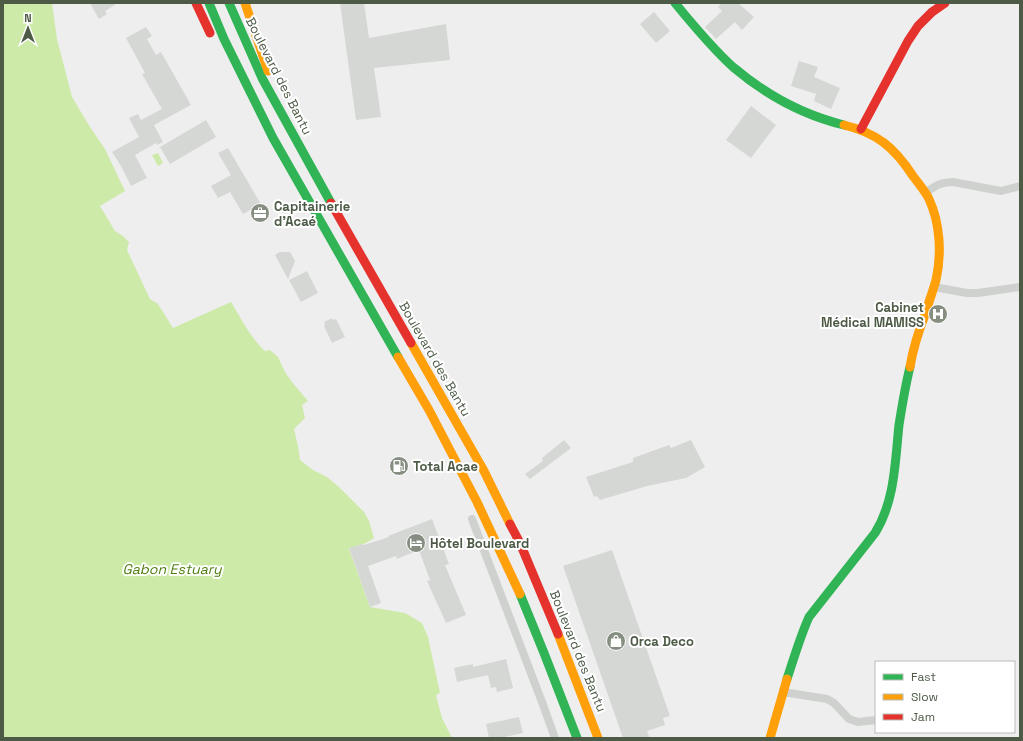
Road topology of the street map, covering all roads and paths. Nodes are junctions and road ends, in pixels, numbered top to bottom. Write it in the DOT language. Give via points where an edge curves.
graph roads {
  1 [pos="196,3"];
  2 [pos="209,3"];
  3 [pos="229,3"];
  4 [pos="245,3"];
  5 [pos="675,3"];
  6 [pos="945,3"];
  7 [pos="281,112"];
  8 [pos="861,129"];
  9 [pos="273,138"];
  10 [pos="1020,186"];
  11 [pos="925,193"];
  12 [pos="934,287"];
  13 [pos="1020,287"];
  14 [pos="472,519"];
  15 [pos="783,692"];
  16 [pos="875,720"];
  17 [pos="598,737"];
  18 [pos="555,738"];
  19 [pos="577,738"];
  20 [pos="770,738"];
  1 -- 9 [label="main road" via="245,97 265,130"];
  2 -- 9 [label="main road"];
  3 -- 7 [label="main road, Boulevard des Bantu" via="251,54"];
  4 -- 7 [label="main road"];
  5 -- 8 [label="main road" via="720,56 771,96 805,112"];
  6 -- 8 [label="main road" via="918,26 908,41"];
  7 -- 17 [label="main road, Boulevard des Bantu" via="484,471 520,543"];
  8 -- 11 [label="main road" via="885,143 899,157"];
  9 -- 19 [label="main road" via="429,410 477,502 522,599"];
  10 -- 11 [label="street" via="1001,191 945,182"];
  11 -- 12 [label="main road" via="935,215 938,232 938,269"];
  12 -- 13 [label="street" via="978,293"];
  12 -- 15 [label="main road" via="909,369 888,506 878,527 809,617"];
  14 -- 18 [label="street"];
  15 -- 16 [label="street" via="827,699 849,719 858,722"];
  15 -- 20 [label="main road"];
}
